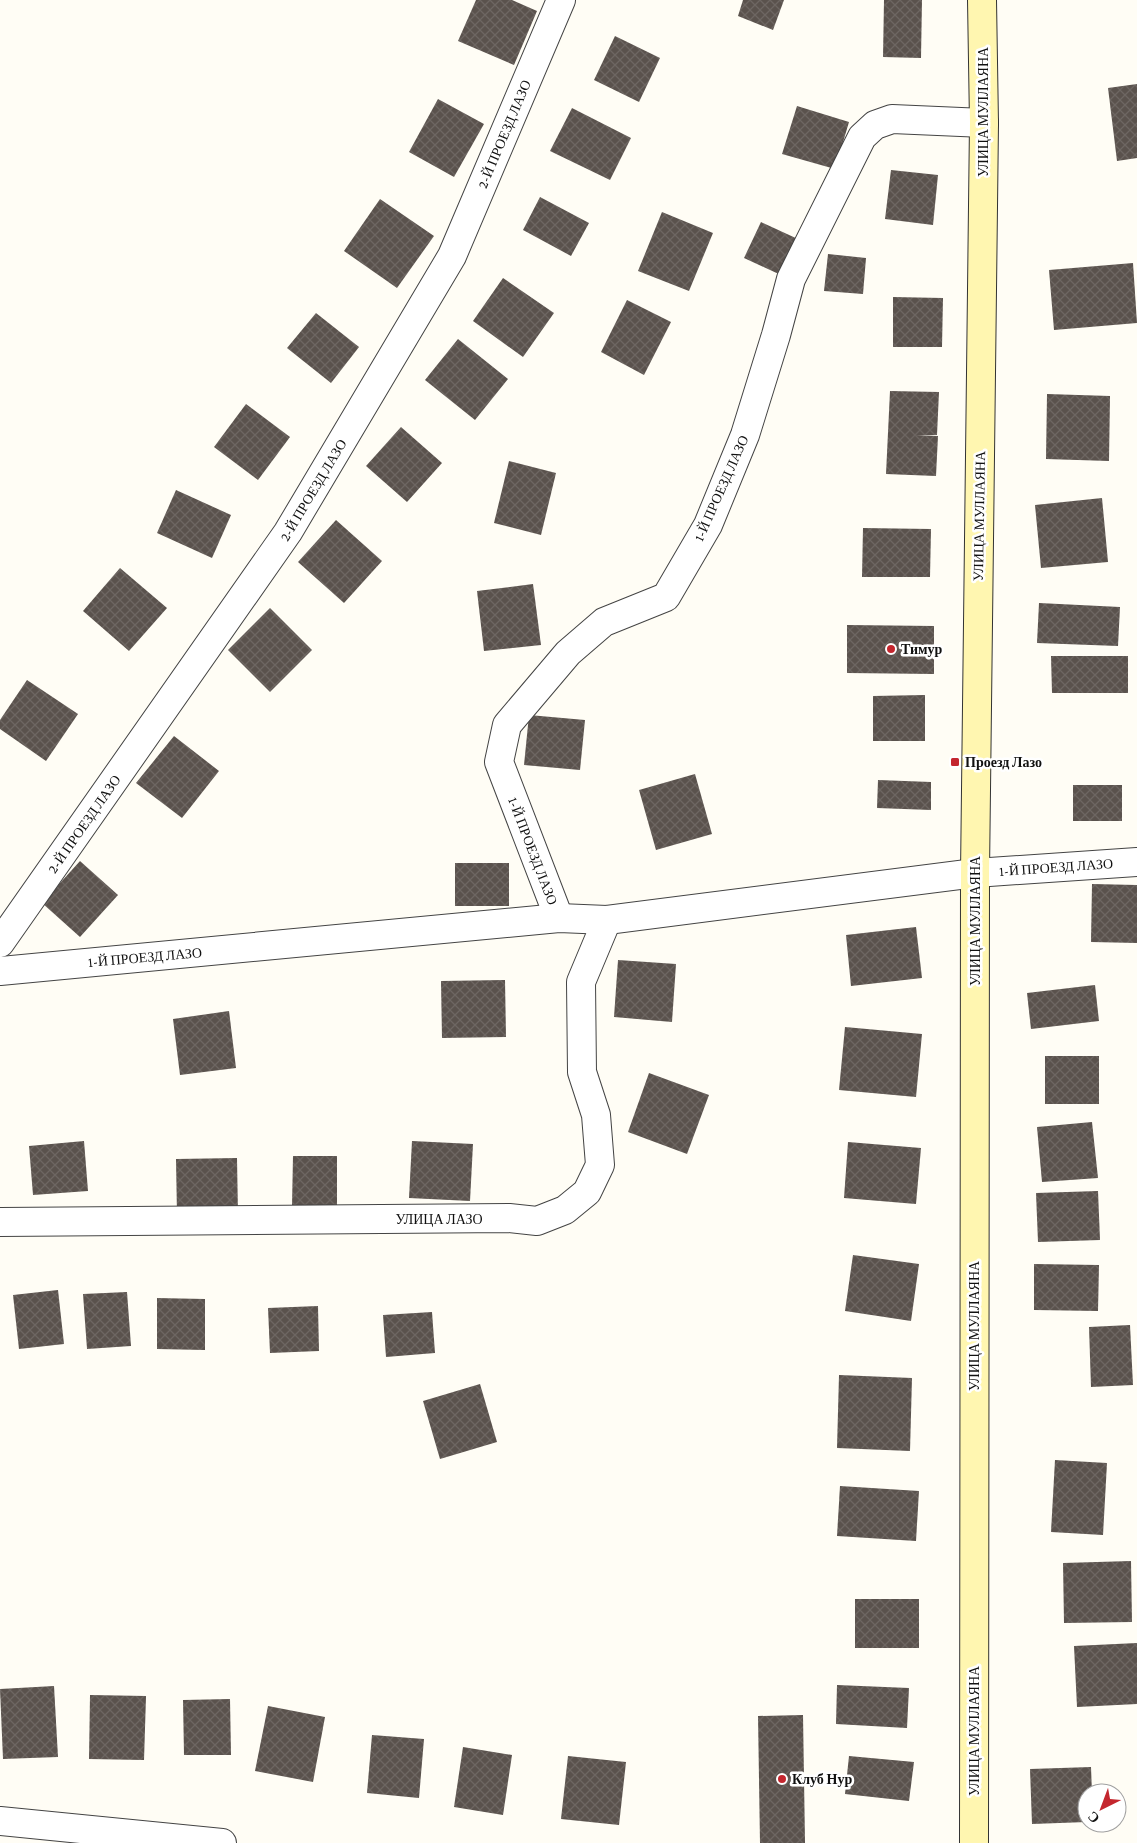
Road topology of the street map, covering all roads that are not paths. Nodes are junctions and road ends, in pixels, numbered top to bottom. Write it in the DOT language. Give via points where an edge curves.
graph roads {
  1 [pos="561,0"];
  2 [pos="982,0"];
  3 [pos="984,122"];
  4 [pos="1137,862"];
  5 [pos="975,873"];
  6 [pos="559,918"];
  7 [pos="607,920"];
  8 [pos="0,943"];
  9 [pos="0,971"];
  10 [pos="0,1222"];
  11 [pos="0,1821"];
  12 [pos="222,1843"];
  13 [pos="974,1843"];
  1 -- 8 [label="street, 2-Й ПРОЕЗД ЛАЗО" via="452,256 294,524"];
  2 -- 3 [label="main road, УЛИЦА МУЛЛАЯНА"];
  3 -- 5 [label="main road, УЛИЦА МУЛЛАЯНА"];
  3 -- 6 [label="street, 1-Й ПРОЕЗД ЛАЗО" via="892,119 875,125 862,137 791,279 745,435 708,525 666,597 604,622 568,653 506,725 500,762"];
  4 -- 5 [label="street, 1-Й ПРОЕЗД ЛАЗО"];
  5 -- 7 [label="street, 1-Й ПРОЕЗД ЛАЗО"];
  5 -- 13 [label="main road, УЛИЦА МУЛЛАЯНА"];
  6 -- 7 [label="street, 1-Й ПРОЕЗД ЛАЗО"];
  6 -- 9 [label="street, 1-Й ПРОЕЗД ЛАЗО"];
  7 -- 10 [label="street, УЛИЦА ЛАЗО" via="581,982 582,1072 596,1115 600,1165 587,1192 565,1210 537,1221 499,1218"];
  11 -- 12 [label="street"];
}
